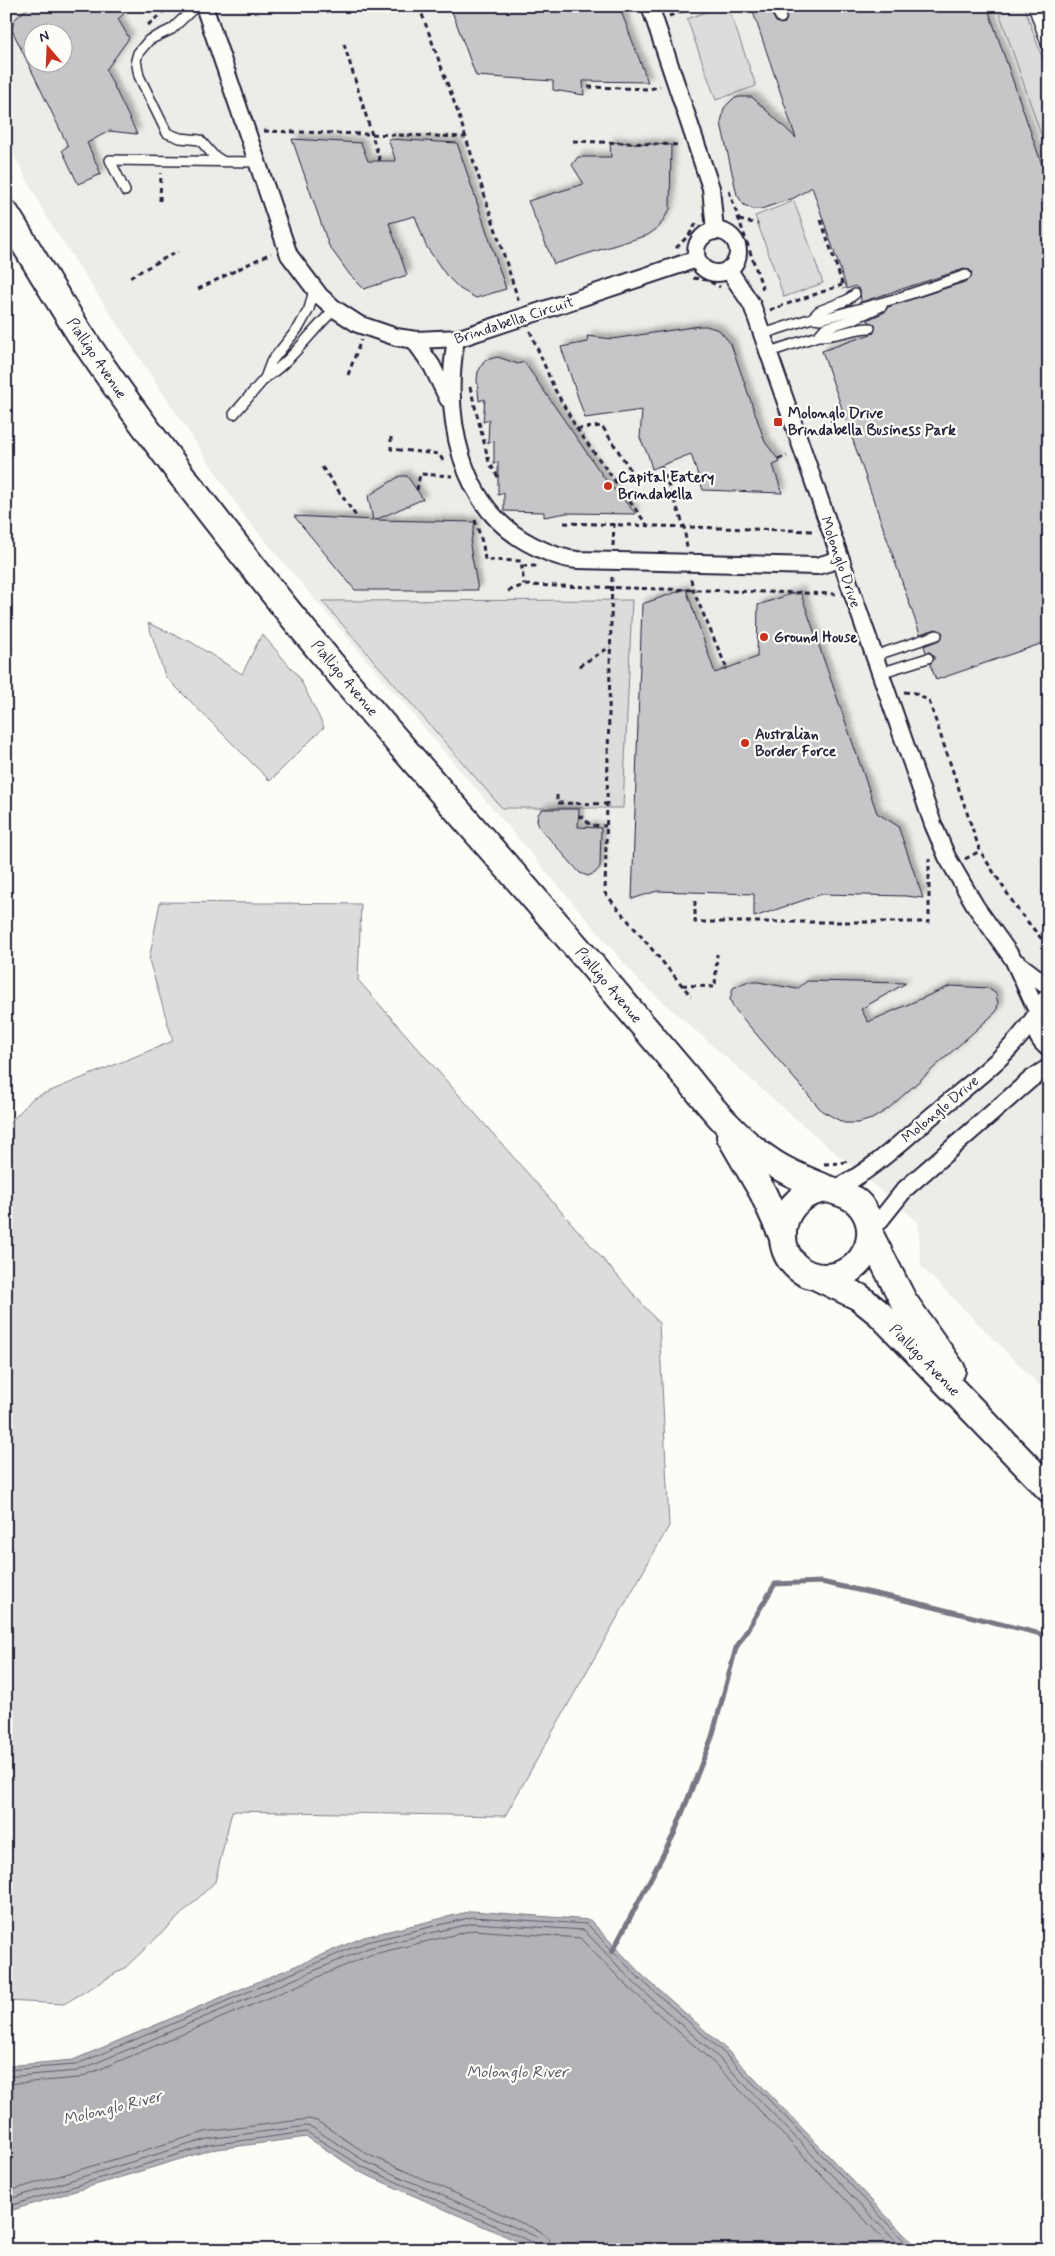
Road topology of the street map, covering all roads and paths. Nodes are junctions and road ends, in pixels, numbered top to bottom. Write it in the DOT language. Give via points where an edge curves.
graph roads {
  1 [pos="196,6"];
  2 [pos="204,6"];
  3 [pos="420,6"];
  4 [pos="650,6"];
  5 [pos="697,6"];
  6 [pos="1033,6"];
  7 [pos="668,16"];
  8 [pos="344,44"];
  9 [pos="1049,52"];
  10 [pos="666,84"];
  11 [pos="588,88"];
  12 [pos="260,131"];
  13 [pos="372,135"];
  14 [pos="466,137"];
  15 [pos="573,140"];
  16 [pos="686,145"];
  17 [pos="380,161"];
  18 [pos="224,162"];
  19 [pos="256,162"];
  20 [pos="125,191"];
  21 [pos="6,214"];
  22 [pos="698,215"];
  23 [pos="739,220"];
  24 [pos="821,220"];
  25 [pos="758,224"];
  26 [pos="715,231"];
  27 [pos="276,250"];
  28 [pos="672,250"];
  29 [pos="178,251"];
  30 [pos="697,259"];
  31 [pos="728,269"];
  32 [pos="966,275"];
  33 [pos="130,277"];
  34 [pos="690,278"];
  35 [pos="842,285"];
  36 [pos="198,290"];
  37 [pos="314,290"];
  38 [pos="726,291"];
  39 [pos="851,297"];
  40 [pos="898,298"];
  41 [pos="335,309"];
  42 [pos="770,310"];
  43 [pos="524,318"];
  44 [pos="812,318"];
  45 [pos="870,328"];
  46 [pos="763,334"];
  47 [pos="354,335"];
  48 [pos="818,336"];
  49 [pos="361,339"];
  50 [pos="456,339"];
  51 [pos="414,340"];
  52 [pos="369,342"];
  53 [pos="769,352"];
  54 [pos="348,375"];
  55 [pos="264,378"];
  56 [pos="468,378"];
  57 [pos="452,410"];
  58 [pos="234,414"];
  59 [pos="577,429"];
  60 [pos="391,437"];
  61 [pos="444,453"];
  62 [pos="439,454"];
  63 [pos="790,455"];
  64 [pos="778,459"];
  65 [pos="322,466"];
  66 [pos="661,466"];
  67 [pos="498,477"];
  68 [pos="613,480"];
  69 [pos="637,480"];
  70 [pos="667,480"];
  71 [pos="456,483"];
  72 [pos="472,511"];
  73 [pos="358,519"];
  74 [pos="564,523"];
  75 [pos="614,524"];
  76 [pos="647,525"];
  77 [pos="684,526"];
  78 [pos="816,531"];
  79 [pos="841,559"];
  80 [pos="613,561"];
  81 [pos="524,585"];
  82 [pos="612,588"];
  83 [pos="693,590"];
  84 [pos="508,591"];
  85 [pos="839,594"];
  86 [pos="937,636"];
  87 [pos="611,647"];
  88 [pos="874,656"];
  89 [pos="928,658"];
  90 [pos="579,666"];
  91 [pos="727,668"];
  92 [pos="880,673"];
  93 [pos="901,692"];
  94 [pos="557,795"];
  95 [pos="607,804"];
  96 [pos="579,816"];
  97 [pos="606,826"];
  98 [pos="929,856"];
  99 [pos="696,901"];
  100 [pos="1049,948"];
  101 [pos="717,954"];
  102 [pos="1013,959"];
  103 [pos="682,985"];
  104 [pos="1049,988"];
  105 [pos="691,996"];
  106 [pos="1049,996"];
  107 [pos="1036,1014"];
  108 [pos="1049,1049"];
  109 [pos="1049,1067"];
  110 [pos="718,1115"];
  111 [pos="868,1160"];
  112 [pos="820,1164"];
  113 [pos="830,1189"];
  114 [pos="870,1234"];
  115 [pos="782,1235"];
  116 [pos="814,1275"];
  117 [pos="1023,1461"];
  118 [pos="1049,1489"];
  1 -- 18 [label="lane" via="172,29 146,43 137,55 136,67 167,133 200,140"];
  2 -- 19 [label="street, Brindabella Circuit"];
  3 -- 14 [label="path"];
  4 -- 26 [label="street" via="711,188"];
  5 -- 7 [label="path"];
  6 -- 9 [label="lane"];
  8 -- 13 [label="path"];
  10 -- 11 [label="path" via="650,89"];
  12 -- 13 [label="path"];
  13 -- 14 [label="path"];
  13 -- 17 [label="path"];
  14 -- 43 [label="path"];
  15 -- 16 [label="path"];
  18 -- 19 [label="lane"];
  18 -- 20 [label="lane" via="110,160"];
  19 -- 37 [label="street, Brindabella Circuit" via="289,255"];
  21 -- 110 [label="main road, Pialligo Avenue" via="80,334 133,410 270,589"];
  22 -- 28 [label="path" via="690,235"];
  23 -- 25 [label="path"];
  24 -- 35 [label="path"];
  26 -- 30 [label="street" via="700,239"];
  26 -- 31 [label="street" via="729,235 737,248 737,256"];
  27 -- 36 [label="path"];
  29 -- 33 [label="path"];
  30 -- 31 [label="street" via="712,272"];
  30 -- 43 [label="street, Brindabella Circuit"];
  31 -- 46 [label="street, Molonglo Drive" via="752,305"];
  32 -- 40 [label="lane"];
  34 -- 38 [label="path" via="707,280"];
  35 -- 39 [label="path"];
  35 -- 42 [label="path"];
  37 -- 41 [label="street, Brindabella Circuit"];
  37 -- 55 [label="lane" via="303,321 271,362"];
  39 -- 44 [label="lane" via="819,311"];
  40 -- 44 [label="lane" via="821,319"];
  40 -- 48 [label="lane" via="854,319 824,328"];
  41 -- 51 [label="street, Brindabella Circuit" via="367,328"];
  41 -- 55 [label="lane" via="279,369"];
  43 -- 50 [label="street, Brindabella Circuit"];
  43 -- 59 [label="path" via="554,388"];
  44 -- 46 [label="lane"];
  45 -- 48 [label="lane" via="856,328 828,337"];
  46 -- 53 [label="street, Molonglo Drive"];
  47 -- 49 [label="path"];
  48 -- 53 [label="lane"];
  49 -- 52 [label="path"];
  49 -- 54 [label="path"];
  50 -- 51 [label="street, Brindabella Circuit"];
  50 -- 57 [label="street" via="451,382"];
  51 -- 57 [label="street" via="432,366"];
  53 -- 79 [label="street, Molonglo Drive"];
  55 -- 58 [label="lane"];
  56 -- 67 [label="path" via="489,462"];
  57 -- 80 [label="street" via="472,486 501,524 521,539 560,556"];
  59 -- 68 [label="path"];
  59 -- 69 [label="path" via="602,426"];
  60 -- 62 [label="path" via="391,449"];
  61 -- 62 [label="path"];
  62 -- 71 [label="path"];
  63 -- 64 [label="path"];
  65 -- 73 [label="path"];
  66 -- 70 [label="path"];
  68 -- 69 [label="path"];
  68 -- 76 [label="path"];
  69 -- 70 [label="path"];
  70 -- 77 [label="path"];
  72 -- 81 [label="path" via="485,560 521,561"];
  74 -- 75 [label="path"];
  75 -- 76 [label="path"];
  75 -- 80 [label="path"];
  76 -- 77 [label="path"];
  77 -- 78 [label="path"];
  79 -- 80 [label="street" via="817,566"];
  79 -- 88 [label="street, Molonglo Drive"];
  80 -- 82 [label="path"];
  81 -- 82 [label="path"];
  81 -- 84 [label="path"];
  82 -- 83 [label="path"];
  82 -- 87 [label="path"];
  83 -- 85 [label="path"];
  83 -- 91 [label="path"];
  86 -- 88 [label="lane"];
  87 -- 90 [label="path"];
  87 -- 95 [label="path"];
  88 -- 92 [label="street, Molonglo Drive"];
  89 -- 92 [label="lane"];
  92 -- 102 [label="street, Molonglo Drive" via="932,824 947,857 983,918"];
  93 -- 100 [label="path" via="915,693 929,701 980,852 1018,910"];
  94 -- 95 [label="path" via="557,803"];
  95 -- 97 [label="path"];
  96 -- 97 [label="path" via="590,825"];
  97 -- 103 [label="path" via="604,892"];
  98 -- 99 [label="path" via="929,922 695,922"];
  101 -- 103 [label="path" via="715,987"];
  102 -- 104 [label="street, Molonglo Drive"];
  102 -- 107 [label="street, Molonglo Drive"];
  103 -- 105 [label="path"];
  106 -- 107 [label="street"];
  107 -- 108 [label="street" via="1034,1026 1037,1036"];
  107 -- 111 [label="street, Molonglo Drive" via="1005,1054"];
  109 -- 114 [label="street" via="1030,1079 905,1189"];
  110 -- 113 [label="main road, Pialligo Avenue" via="769,1160"];
  110 -- 115 [label="main road, Pialligo Avenue" via="763,1193"];
  111 -- 112 [label="path"];
  111 -- 113 [label="street, Molonglo Drive" via="859,1176"];
  113 -- 114 [label="main road" via="850,1196 862,1208"];
  113 -- 115 [label="main road" via="810,1192 795,1202 785,1217"];
  114 -- 116 [label="main road" via="863,1258 852,1269 829,1277"];
  114 -- 117 [label="main road, Pialligo Avenue" via="903,1300"];
  115 -- 116 [label="main road" via="791,1260"];
  116 -- 117 [label="main road, Pialligo Avenue" via="850,1292 880,1314"];
  117 -- 118 [label="main road, Pialligo Avenue"];
}
